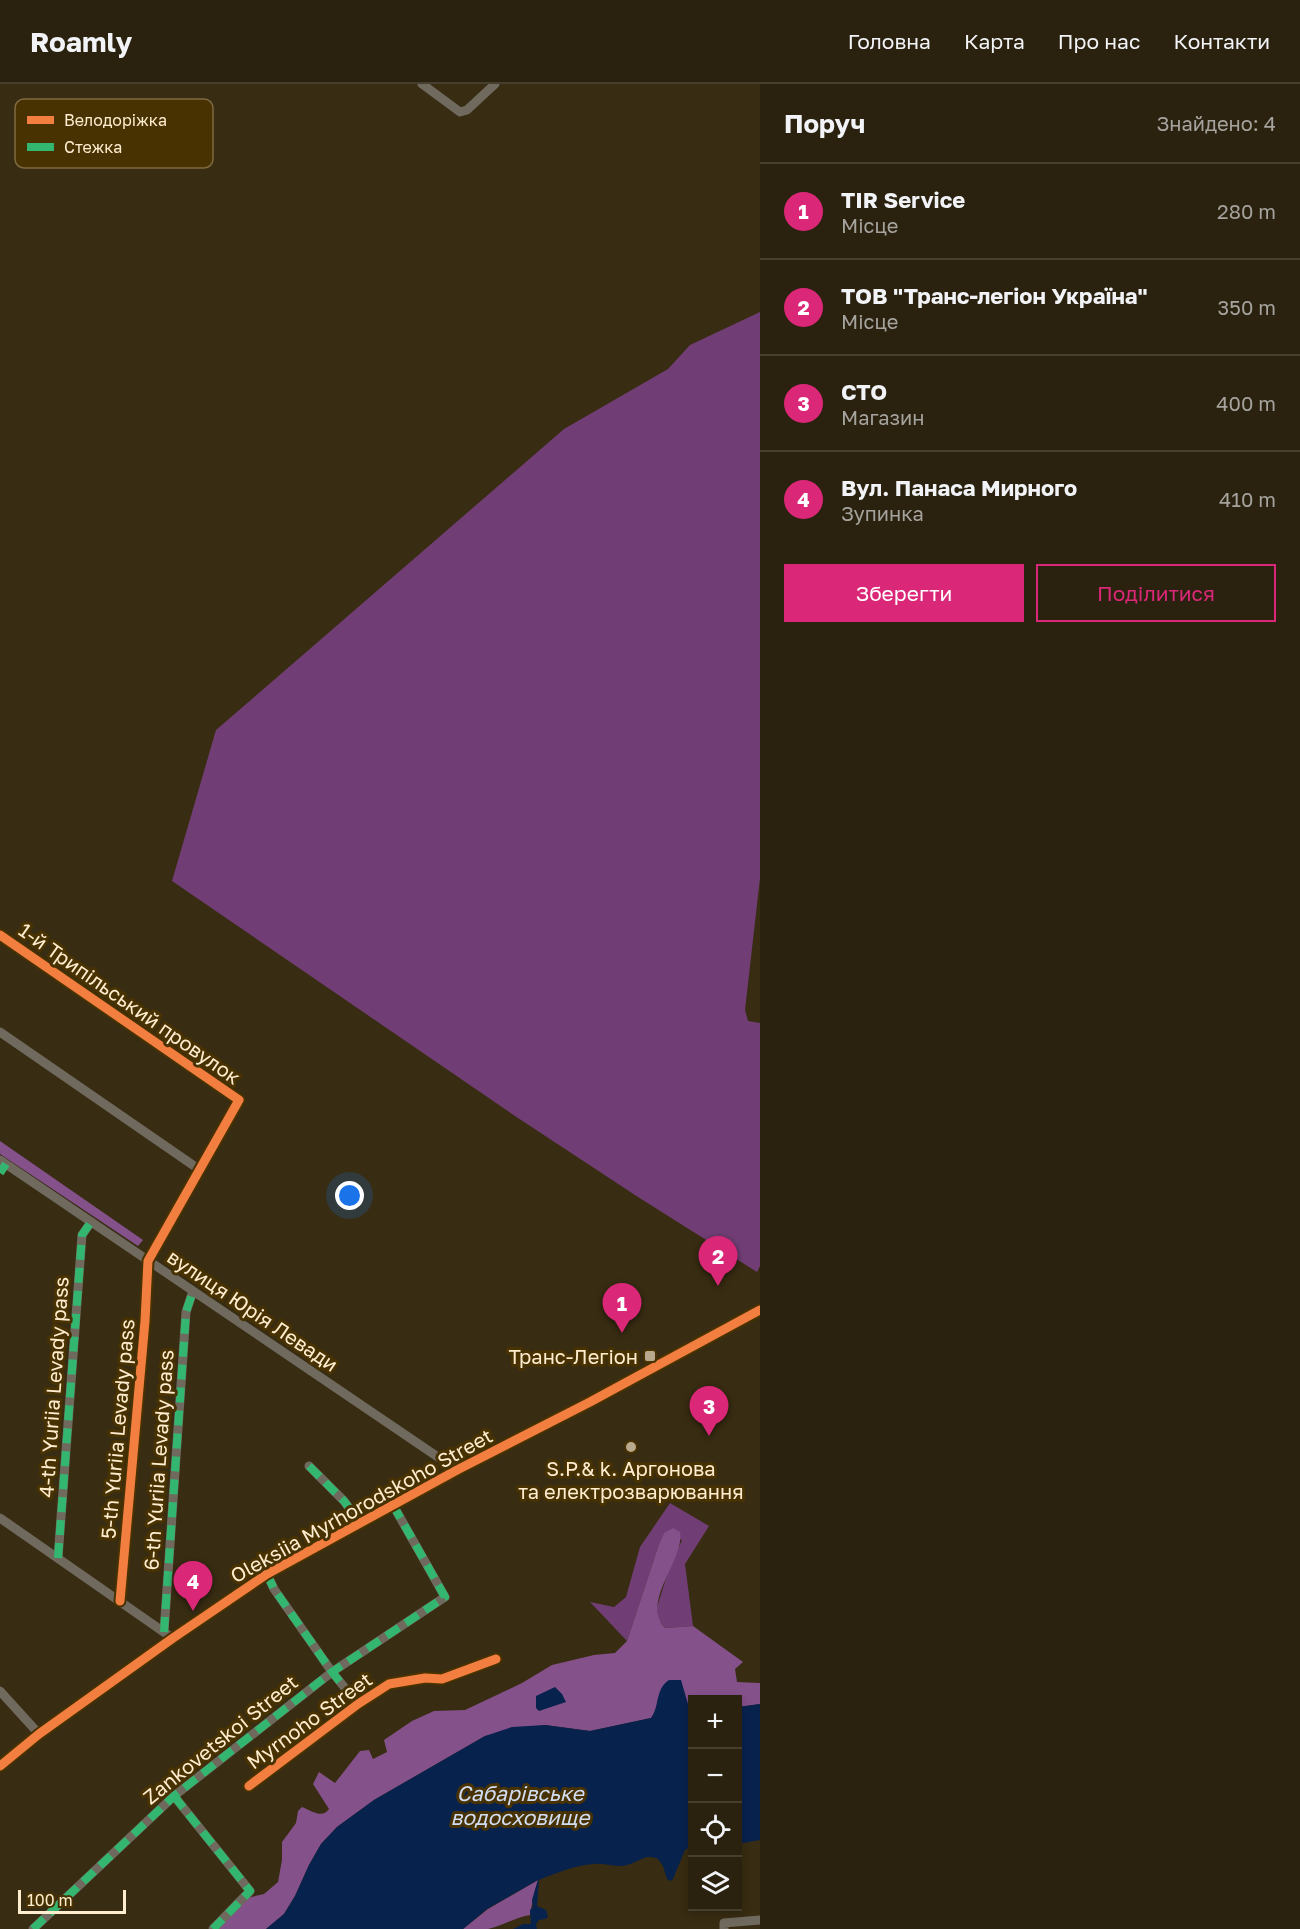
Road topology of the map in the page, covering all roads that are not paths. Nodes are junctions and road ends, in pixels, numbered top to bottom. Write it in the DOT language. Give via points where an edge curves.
graph roads {
  1 [pos="422,84"];
  2 [pos="495,84"];
  3 [pos="0,935"];
  4 [pos="0,1032"];
  5 [pos="3,1162"];
  6 [pos="200,1170"];
  7 [pos="0,1173"];
  8 [pos="91,1222"];
  9 [pos="148,1261"];
  10 [pos="193,1291"];
  11 [pos="760,1310"];
  12 [pos="309,1466"];
  13 [pos="457,1470"];
  14 [pos="393,1505"];
  15 [pos="0,1518"];
  16 [pos="360,1523"];
  17 [pos="58,1558"];
  18 [pos="267,1574"];
  19 [pos="120,1601"];
  20 [pos="164,1632"];
  21 [pos="173,1638"];
  22 [pos="496,1659"];
  23 [pos="332,1672"];
  24 [pos="0,1691"];
  25 [pos="358,1704"];
  26 [pos="39,1734"];
  27 [pos="0,1766"];
  28 [pos="249,1786"];
  29 [pos="174,1796"];
  30 [pos="760,1920"];
  31 [pos="33,1929"];
  32 [pos="213,1929"];
  33 [pos="724,1929"];
  1 -- 2 [label="street" via="460,112"];
  3 -- 6 [label="street, 1-й Трипільський провулок" via="239,1100"];
  4 -- 6 [label="street"];
  5 -- 7 [label="street"];
  5 -- 8 [label="street, вулиця Юрія Левади"];
  6 -- 9 [label="street"];
  8 -- 9 [label="street, вулиця Юрія Левади"];
  8 -- 17 [label="street, 4-th Yuriia Levady pass" via="82,1235"];
  9 -- 10 [label="street, вулиця Юрія Левади"];
  9 -- 19 [label="street, 5-th Yuriia Levady pass"];
  10 -- 13 [label="street, вулиця Юрія Левади"];
  10 -- 20 [label="street, 6-th Yuriia Levady pass" via="186,1312"];
  11 -- 13 [label="street, Oleksiia Myrhorodskoho Street"];
  12 -- 16 [label="street"];
  13 -- 14 [label="street, Oleksiia Myrhorodskoho Street"];
  14 -- 16 [label="street, Oleksiia Myrhorodskoho Street"];
  14 -- 23 [label="street, Zankovetskoi Street" via="445,1597"];
  15 -- 17 [label="street"];
  16 -- 18 [label="street, Oleksiia Myrhorodskoho Street"];
  17 -- 19 [label="street"];
  18 -- 21 [label="street, Oleksiia Myrhorodskoho Street"];
  18 -- 23 [label="street, Myrnoho Street"];
  19 -- 20 [label="street"];
  20 -- 21 [label="street"];
  21 -- 26 [label="street, Oleksiia Myrhorodskoho Street"];
  22 -- 25 [label="street, Myrnoho Street" via="442,1679 389,1684"];
  23 -- 25 [label="street, Myrnoho Street"];
  23 -- 29 [label="street, Zankovetskoi Street"];
  24 -- 26 [label="street"];
  25 -- 28 [label="street, Myrnoho Street"];
  26 -- 27 [label="street, Oleksiia Myrhorodskoho Street"];
  29 -- 31 [label="street, Zankovetskoi Street"];
  29 -- 32 [label="street" via="250,1891"];
  30 -- 33 [label="street" via="724,1923"];
}
